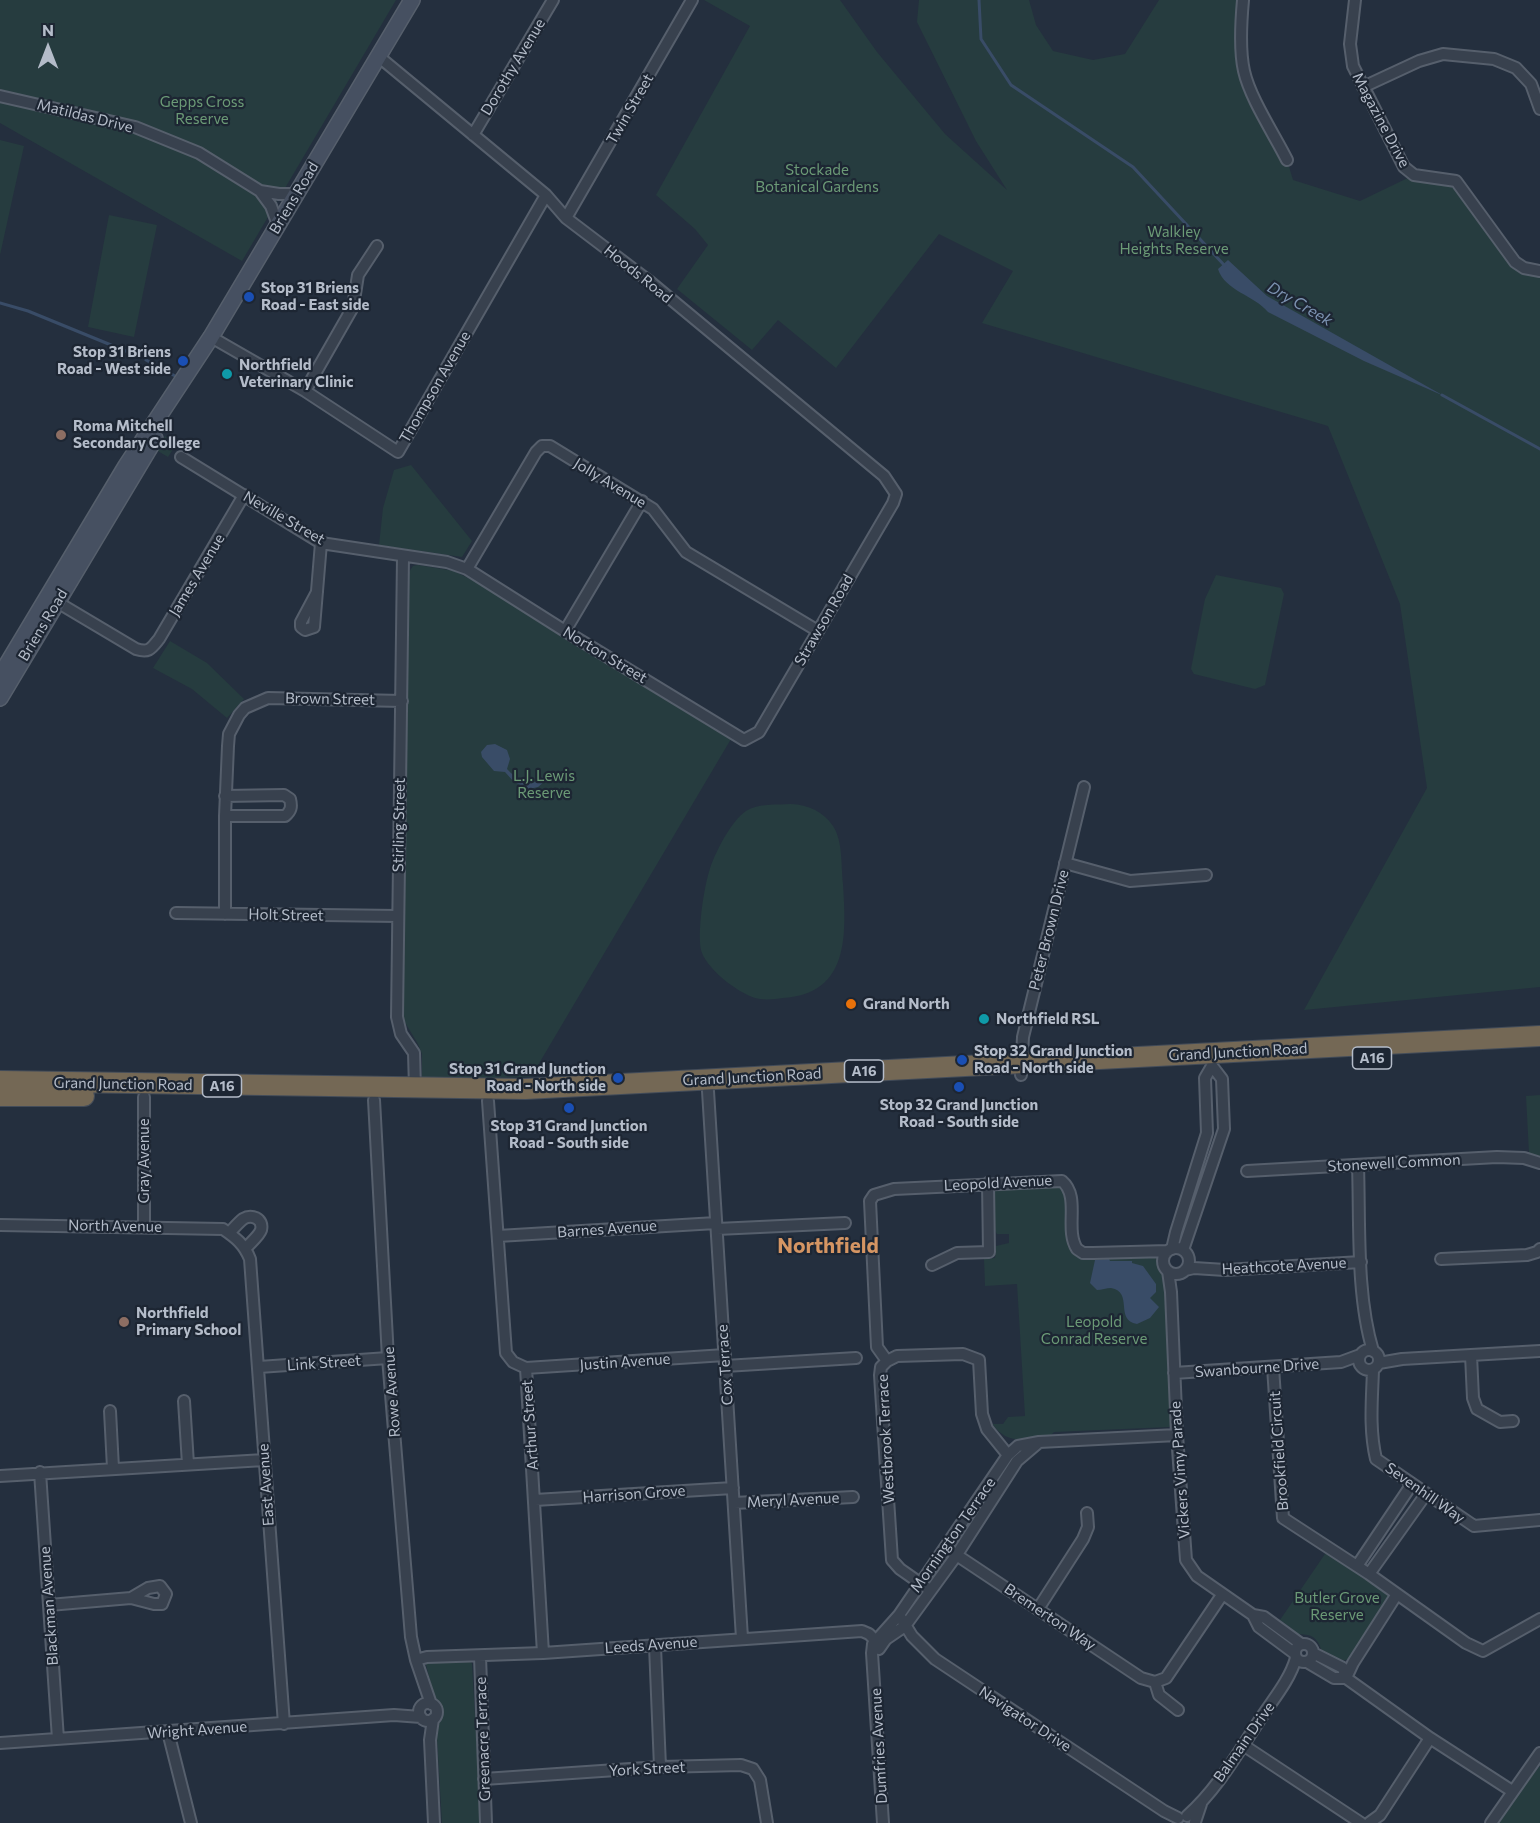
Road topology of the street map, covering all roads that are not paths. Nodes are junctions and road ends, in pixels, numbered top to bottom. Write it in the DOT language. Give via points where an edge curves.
graph roads {
  1 [pos="412,0"];
  2 [pos="553,0"];
  3 [pos="692,0"];
  4 [pos="1243,0"];
  5 [pos="1355,0"];
  6 [pos="378,56"];
  7 [pos="1363,87"];
  8 [pos="0,96"];
  9 [pos="1540,109"];
  10 [pos="472,135"];
  11 [pos="1287,160"];
  12 [pos="260,191"];
  13 [pos="297,194"];
  14 [pos="546,195"];
  15 [pos="566,218"];
  16 [pos="278,225"];
  17 [pos="377,246"];
  18 [pos="1540,270"];
  19 [pos="211,337"];
  20 [pos="305,391"];
  21 [pos="181,457"];
  22 [pos="896,494"];
  23 [pos="244,495"];
  24 [pos="642,501"];
  25 [pos="321,543"];
  26 [pos="403,557"];
  27 [pos="467,568"];
  28 [pos="317,592"];
  29 [pos="52,599"];
  30 [pos="565,631"];
  31 [pos="818,632"];
  32 [pos="0,676"];
  33 [pos="0,698"];
  34 [pos="402,701"];
  35 [pos="744,740"];
  36 [pos="1084,787"];
  37 [pos="225,796"];
  38 [pos="225,816"];
  39 [pos="1065,863"];
  40 [pos="1206,875"];
  41 [pos="176,913"];
  42 [pos="225,914"];
  43 [pos="397,916"];
  44 [pos="1540,1036"];
  45 [pos="1540,1049"];
  46 [pos="1212,1059"];
  47 [pos="1021,1069"];
  48 [pos="0,1081"];
  49 [pos="708,1085"];
  50 [pos="144,1091"];
  51 [pos="299,1093"];
  52 [pos="415,1094"];
  53 [pos="0,1096"];
  54 [pos="374,1100"];
  55 [pos="489,1101"];
  56 [pos="1540,1163"];
  57 [pos="1358,1165"];
  58 [pos="1247,1171"];
  59 [pos="988,1183"];
  60 [pos="870,1201"];
  61 [pos="845,1223"];
  62 [pos="0,1225"];
  63 [pos="144,1226"];
  64 [pos="717,1226"];
  65 [pos="498,1236"];
  66 [pos="238,1240"];
  67 [pos="1178,1251"];
  68 [pos="1539,1251"];
  69 [pos="1143,1253"];
  70 [pos="1441,1259"];
  71 [pos="1361,1262"];
  72 [pos="932,1265"];
  73 [pos="1208,1268"];
  74 [pos="1174,1269"];
  75 [pos="1540,1352"];
  76 [pos="1471,1355"];
  77 [pos="388,1358"];
  78 [pos="856,1358"];
  79 [pos="725,1360"];
  80 [pos="1369,1360"];
  81 [pos="887,1361"];
  82 [pos="1273,1367"];
  83 [pos="260,1368"];
  84 [pos="526,1368"];
  85 [pos="1174,1373"];
  86 [pos="184,1401"];
  87 [pos="110,1411"];
  88 [pos="1513,1421"];
  89 [pos="1177,1435"];
  90 [pos="1039,1442"];
  91 [pos="1008,1455"];
  92 [pos="264,1460"];
  93 [pos="188,1464"];
  94 [pos="113,1468"];
  95 [pos="40,1472"];
  96 [pos="0,1476"];
  97 [pos="1412,1484"];
  98 [pos="733,1488"];
  99 [pos="1426,1494"];
  100 [pos="853,1497"];
  101 [pos="535,1500"];
  102 [pos="734,1503"];
  103 [pos="1087,1513"];
  104 [pos="1540,1521"];
  105 [pos="946,1548"];
  106 [pos="956,1556"];
  107 [pos="1357,1566"];
  108 [pos="1369,1574"];
  109 [pos="920,1583"];
  110 [pos="930,1590"];
  111 [pos="1397,1594"];
  112 [pos="1222,1595"];
  113 [pos="131,1598"];
  114 [pos="49,1605"];
  115 [pos="1038,1609"];
  116 [pos="898,1615"];
  117 [pos="1540,1619"];
  118 [pos="905,1626"];
  119 [pos="742,1638"];
  120 [pos="878,1644"];
  121 [pos="655,1646"];
  122 [pos="543,1653"];
  123 [pos="1302,1655"];
  124 [pos="480,1656"];
  125 [pos="416,1660"];
  126 [pos="1346,1678"];
  127 [pos="1155,1682"];
  128 [pos="1178,1710"];
  129 [pos="425,1712"];
  130 [pos="284,1724"];
  131 [pos="168,1732"];
  132 [pos="1430,1738"];
  133 [pos="58,1739"];
  134 [pos="0,1743"];
  135 [pos="1243,1745"];
  136 [pos="1540,1753"];
  137 [pos="660,1767"];
  138 [pos="483,1779"];
  139 [pos="1512,1791"];
  140 [pos="1184,1821"];
  141 [pos="191,1823"];
  142 [pos="434,1823"];
  143 [pos="486,1823"];
  144 [pos="767,1823"];
  145 [pos="883,1823"];
  146 [pos="1361,1823"];
  147 [pos="1369,1823"];
  148 [pos="1491,1823"];
  1 -- 6 [label="main road, Briens Road"];
  2 -- 10 [label="street, Dorothy Avenue"];
  3 -- 15 [label="street, Twin Street"];
  4 -- 11 [label="street" via="1244,70"];
  5 -- 7 [label="street, Magazine Drive" via="1350,52"];
  6 -- 10 [label="street, Hoods Road"];
  6 -- 13 [label="main road, Briens Road"];
  7 -- 9 [label="street" via="1443,54 1494,59 1516,68 1531,84"];
  7 -- 18 [label="street, Magazine Drive" via="1406,170 1459,184 1515,262"];
  8 -- 12 [label="street, Matildas Drive" via="135,127 199,153"];
  10 -- 14 [label="street, Hoods Road"];
  12 -- 13 [label="street"];
  12 -- 16 [label="street, Matildas Drive"];
  13 -- 16 [label="main road, Briens Road"];
  14 -- 15 [label="street, Hoods Road"];
  14 -- 20 [label="street, Thompson Avenue" via="398,452"];
  15 -- 22 [label="street, Hoods Road" via="649,281 884,476"];
  16 -- 19 [label="main road, Briens Road"];
  17 -- 20 [label="street" via="358,275 353,307"];
  19 -- 20 [label="street, Thompson Avenue"];
  19 -- 29 [label="main road, Briens Road" via="174,395 153,443"];
  21 -- 23 [label="street, Neville Street"];
  22 -- 31 [label="street, Strawson Road"];
  23 -- 25 [label="street, Neville Street"];
  23 -- 29 [label="street, James Avenue" via="151,650 136,649"];
  24 -- 27 [label="street, Jolly Avenue" via="550,446 542,446"];
  24 -- 30 [label="street"];
  24 -- 31 [label="street, Jolly Avenue" via="661,516 686,552"];
  25 -- 26 [label="street, Neville Street"];
  25 -- 28 [label="street"];
  26 -- 27 [label="street, Neville Street"];
  26 -- 34 [label="street, Stirling Street"];
  27 -- 30 [label="street, Norton Street"];
  29 -- 32 [label="main road, Briens Road"];
  29 -- 33 [label="main road, Briens Road"];
  30 -- 35 [label="street, Norton Street"];
  31 -- 35 [label="street, Strawson Road" via="759,732"];
  34 -- 37 [label="street, Brown Street" via="285,697 254,703 239,715 229,734"];
  34 -- 43 [label="street, Stirling Street"];
  36 -- 39 [label="street, Peter Brown Drive"];
  37 -- 38 [label="street, Brown Street"];
  37 -- 38 [label="street" via="284,795 291,805 285,816"];
  38 -- 42 [label="street, Brown Street"];
  39 -- 40 [label="street" via="1130,881"];
  39 -- 47 [label="street, Peter Brown Drive" via="1023,1037"];
  41 -- 42 [label="street, Holt Street"];
  42 -- 43 [label="street, Holt Street"];
  43 -- 52 [label="street, Stirling Street" via="397,1017 401,1034 414,1053"];
  44 -- 46 [label="highway, Grand Junction Road / A16"];
  45 -- 46 [label="highway, Grand Junction Road / A16"];
  46 -- 47 [label="highway, Grand Junction Road / A16"];
  46 -- 67 [label="street" via="1205,1078 1207,1132 1176,1232"];
  46 -- 67 [label="street" via="1221,1079 1224,1129"];
  47 -- 49 [label="highway, Grand Junction Road / A16"];
  48 -- 50 [label="highway, Grand Junction Road / A16"];
  49 -- 52 [label="highway, Grand Junction Road / A16"];
  49 -- 55 [label="highway, Grand Junction Road / A16"];
  49 -- 64 [label="street, Cox Terrace"];
  50 -- 51 [label="highway, Grand Junction Road / A16"];
  50 -- 53 [label="highway, Grand Junction Road / A16"];
  50 -- 63 [label="street, Gray Avenue"];
  51 -- 52 [label="highway, Grand Junction Road / A16"];
  51 -- 54 [label="highway, Grand Junction Road / A16"];
  52 -- 54 [label="highway, Grand Junction Road / A16"];
  52 -- 55 [label="highway, Grand Junction Road / A16"];
  54 -- 77 [label="street, Rowe Avenue"];
  55 -- 65 [label="street, Arthur Street"];
  56 -- 57 [label="street, Stonewell Common" via="1497,1157"];
  57 -- 58 [label="street, Stonewell Common"];
  57 -- 71 [label="street, Sevenhill Way"];
  59 -- 60 [label="street, Leopold Avenue" via="894,1189 874,1195"];
  59 -- 69 [label="street, Leopold Avenue" via="1062,1181 1070,1193 1071,1236 1077,1249 1083,1253"];
  59 -- 72 [label="street" via="989,1252 957,1253"];
  60 -- 81 [label="street, Westbrook Terrace" via="877,1347"];
  61 -- 64 [label="street, Barnes Avenue"];
  62 -- 63 [label="street, North Avenue"];
  63 -- 66 [label="street, North Avenue" via="223,1229"];
  64 -- 65 [label="street, Barnes Avenue"];
  64 -- 79 [label="street, Cox Terrace"];
  65 -- 84 [label="street, Arthur Street" via="506,1353"];
  66 -- 66 [label="street" via="244,1218 259,1219 260,1232"];
  66 -- 83 [label="street, East Avenue" via="250,1259"];
  67 -- 69 [label="street, Leopold Avenue"];
  67 -- 73 [label="street, Heathcote Avenue"];
  67 -- 74 [label="street" via="1188,1263"];
  67 -- 74 [label="street" via="1164,1257"];
  68 -- 70 [label="street" via="1527,1255"];
  69 -- 74 [label="street, Leopold Avenue"];
  71 -- 73 [label="street, Heathcote Avenue"];
  71 -- 80 [label="street, Sevenhill Way"];
  73 -- 74 [label="street, Heathcote Avenue"];
  74 -- 85 [label="street, Vickers Vimy Parade"];
  75 -- 76 [label="street, Swanbourne Drive"];
  76 -- 80 [label="street, Swanbourne Drive"];
  76 -- 88 [label="street" via="1477,1409 1500,1422"];
  77 -- 83 [label="street, Link Street"];
  77 -- 125 [label="street, Rowe Avenue"];
  78 -- 79 [label="street, Justin Avenue"];
  79 -- 84 [label="street, Justin Avenue"];
  79 -- 98 [label="street, Cox Terrace"];
  80 -- 82 [label="street, Swanbourne Drive"];
  80 -- 97 [label="street, Sevenhill Way" via="1376,1459"];
  81 -- 91 [label="street" via="897,1356 963,1354 979,1360 982,1414 987,1429"];
  81 -- 109 [label="street, Westbrook Terrace" via="880,1375 892,1560"];
  82 -- 85 [label="street, Swanbourne Drive"];
  82 -- 107 [label="street, Brookfield Circuit" via="1283,1518"];
  83 -- 92 [label="street, East Avenue"];
  84 -- 101 [label="street, Arthur Street"];
  85 -- 89 [label="street, Vickers Vimy Parade"];
  86 -- 93 [label="street"];
  87 -- 94 [label="street"];
  89 -- 90 [label="street"];
  89 -- 112 [label="street, Vickers Vimy Parade" via="1186,1560 1197,1576"];
  90 -- 91 [label="street" via="1017,1446"];
  90 -- 106 [label="street, Mornington Terrace" via="1017,1461"];
  91 -- 105 [label="street, Mornington Terrace"];
  92 -- 93 [label="street"];
  92 -- 130 [label="street, East Avenue"];
  93 -- 94 [label="street"];
  94 -- 95 [label="street"];
  95 -- 96 [label="street"];
  95 -- 114 [label="street, Blackman Avenue"];
  97 -- 99 [label="street, Sevenhill Way"];
  97 -- 107 [label="street"];
  98 -- 101 [label="street, Harrison Grove"];
  98 -- 102 [label="street, Cox Terrace"];
  99 -- 104 [label="street, Sevenhill Way" via="1474,1526"];
  99 -- 108 [label="street"];
  100 -- 102 [label="street, Meryl Avenue"];
  101 -- 122 [label="street, Arthur Street"];
  102 -- 119 [label="street, Cox Terrace"];
  103 -- 115 [label="street" via="1088,1527 1083,1539"];
  105 -- 106 [label="street, Bremerton Way"];
  105 -- 109 [label="street, Mornington Terrace"];
  106 -- 110 [label="street, Mornington Terrace"];
  106 -- 115 [label="street, Bremerton Way"];
  107 -- 108 [label="street, Brookfield Circuit"];
  108 -- 111 [label="street, Brookfield Circuit"];
  109 -- 110 [label="street, Westbrook Terrace"];
  109 -- 116 [label="street, Mornington Terrace"];
  110 -- 118 [label="street, Mornington Terrace"];
  111 -- 117 [label="street, Brookfield Circuit" via="1483,1651"];
  111 -- 126 [label="street"];
  112 -- 123 [label="street, Vickers Vimy Parade"];
  112 -- 127 [label="street" via="1166,1678"];
  113 -- 114 [label="street"];
  114 -- 133 [label="street, Blackman Avenue"];
  115 -- 127 [label="street, Bremerton Way" via="1141,1678"];
  116 -- 118 [label="street, Navigator Drive"];
  116 -- 120 [label="street, Mornington Terrace"];
  118 -- 120 [label="street, Mornington Terrace"];
  118 -- 140 [label="street, Navigator Drive" via="934,1659"];
  119 -- 120 [label="street, Leeds Avenue" via="862,1631"];
  119 -- 121 [label="street, Leeds Avenue"];
  120 -- 145 [label="street, Dumfries Avenue" via="874,1669"];
  121 -- 122 [label="street, Leeds Avenue"];
  121 -- 137 [label="street"];
  122 -- 124 [label="street, Leeds Avenue"];
  123 -- 126 [label="street, Vickers Vimy Parade" via="1334,1678"];
  123 -- 135 [label="street, Balmain Drive"];
  124 -- 125 [label="street, Leeds Avenue"];
  124 -- 138 [label="street, Greenacre Terrace"];
  125 -- 129 [label="street, Rowe Avenue"];
  126 -- 132 [label="street, Vickers Vimy Parade"];
  127 -- 128 [label="street, Bremerton Way" via="1159,1695"];
  129 -- 130 [label="street, Wright Avenue"];
  129 -- 142 [label="street, Rowe Avenue"];
  130 -- 131 [label="street, Wright Avenue"];
  131 -- 133 [label="street, Wright Avenue"];
  131 -- 141 [label="street"];
  132 -- 139 [label="street, Vickers Vimy Parade"];
  132 -- 147 [label="street" via="1380,1815"];
  133 -- 134 [label="street, Wright Avenue"];
  135 -- 140 [label="street, Balmain Drive" via="1201,1804"];
  135 -- 146 [label="street"];
  136 -- 139 [label="street"];
  137 -- 138 [label="street, York Street"];
  137 -- 144 [label="street, York Street" via="741,1765 753,1769 760,1780"];
  138 -- 143 [label="street, Greenacre Terrace"];
  139 -- 148 [label="street"];
}
